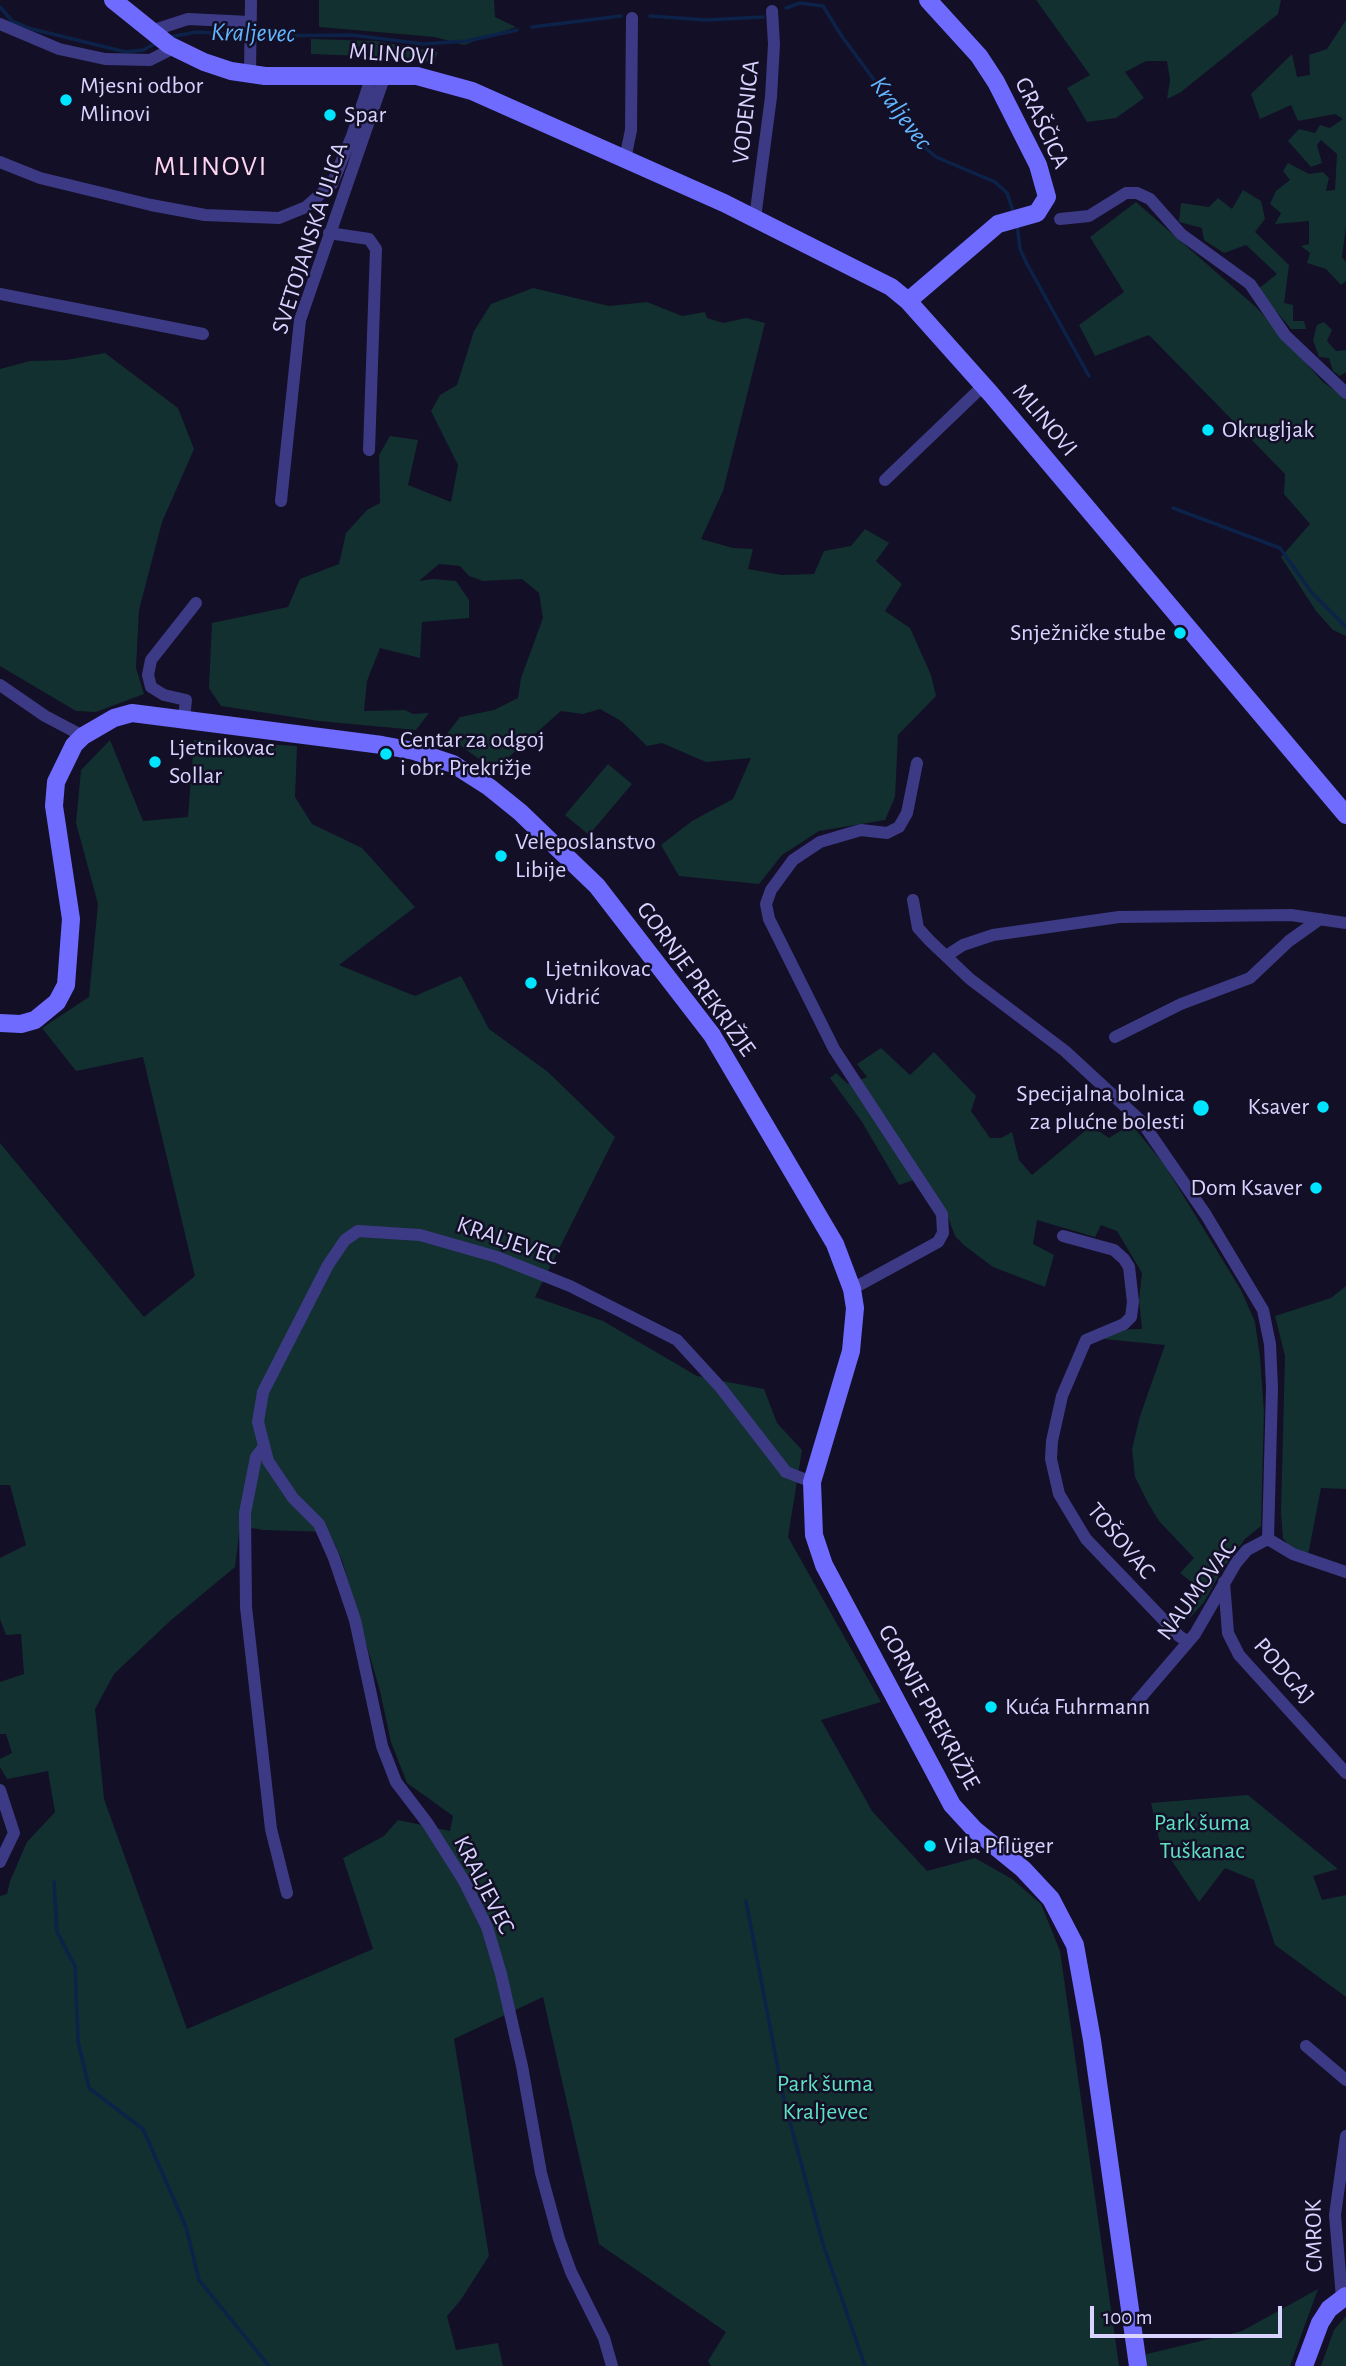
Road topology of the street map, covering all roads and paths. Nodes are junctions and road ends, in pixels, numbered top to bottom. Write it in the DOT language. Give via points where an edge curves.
graph roads {
  1 [pos="113,0"];
  2 [pos="251,0"];
  3 [pos="928,0"];
  4 [pos="772,11"];
  5 [pos="632,18"];
  6 [pos="0,24"];
  7 [pos="250,29"];
  8 [pos="162,40"];
  9 [pos="250,74"];
  10 [pos="379,75"];
  11 [pos="625,159"];
  12 [pos="0,162"];
  13 [pos="754,218"];
  14 [pos="1060,219"];
  15 [pos="329,233"];
  16 [pos="0,294"];
  17 [pos="908,301"];
  18 [pos="203,334"];
  19 [pos="983,386"];
  20 [pos="1346,393"];
  21 [pos="369,450"];
  22 [pos="886,480"];
  23 [pos="281,501"];
  24 [pos="196,603"];
  25 [pos="0,685"];
  26 [pos="184,718"];
  27 [pos="83,736"];
  28 [pos="917,763"];
  29 [pos="1346,815"];
  30 [pos="913,900"];
  31 [pos="1321,919"];
  32 [pos="1346,923"];
  33 [pos="946,956"];
  34 [pos="0,1023"];
  35 [pos="1115,1037"];
  36 [pos="1063,1236"];
  37 [pos="852,1289"];
  38 [pos="263,1448"];
  39 [pos="812,1482"];
  40 [pos="1268,1539"];
  41 [pos="1346,1572"];
  42 [pos="1224,1582"];
  43 [pos="1188,1642"];
  44 [pos="1135,1704"];
  45 [pos="1346,1773"];
  46 [pos="0,1790"];
  47 [pos="0,1863"];
  48 [pos="286,1893"];
  49 [pos="1306,2046"];
  50 [pos="1346,2080"];
  51 [pos="1346,2136"];
  52 [pos="1344,2297"];
  53 [pos="612,2366"];
  54 [pos="1138,2366"];
  55 [pos="1304,2366"];
  1 -- 8 [label="street, MLINOVI"];
  2 -- 7 [label="street"];
  3 -- 17 [label="street, GRAŠČICA" via="979,56 1006,99 1038,165 1046,188 1045,204 1037,213 998,224"];
  4 -- 13 [label="street, VODENICA" via="771,97"];
  5 -- 11 [label="street" via="631,130"];
  6 -- 8 [label="street" via="59,49 105,59 150,60"];
  7 -- 8 [label="street" via="188,19"];
  7 -- 9 [label="street"];
  8 -- 9 [label="street, MLINOVI" via="204,62"];
  9 -- 10 [label="street, MLINOVI"];
  10 -- 11 [label="street, MLINOVI" via="424,78 472,91"];
  10 -- 12 [label="street" via="332,184 306,207 279,218 205,215 141,204 40,178"];
  10 -- 15 [label="street, SVETOJANSKA ULICA"];
  11 -- 13 [label="street, MLINOVI"];
  13 -- 17 [label="street, MLINOVI" via="859,270"];
  14 -- 20 [label="street" via="1088,216 1126,193 1150,199 1181,234 1250,284 1292,342"];
  15 -- 21 [label="street" via="375,244"];
  15 -- 23 [label="street, SVETOJANSKA ULICA" via="298,334"];
  16 -- 18 [label="street"];
  17 -- 19 [label="street, MLINOVI"];
  19 -- 22 [label="street"];
  19 -- 29 [label="street, MLINOVI"];
  24 -- 26 [label="street" via="151,660 148,675 151,687 186,700"];
  25 -- 27 [label="street"];
  26 -- 27 [label="street, GORNJE PREKRIŽJE" via="132,713"];
  26 -- 37 [label="street, GORNJE PREKRIŽJE" via="414,751 453,764 520,812 597,886 712,1035 835,1244"];
  27 -- 34 [label="street, GORNJE PREKRIŽJE" via="61,769 54,806 71,919 66,985 57,1002 35,1020"];
  28 -- 37 [label="street" via="907,813 899,827 887,833 861,830 820,842 793,860 766,904 769,919 834,1049 942,1214 943,1233 938,1242"];
  30 -- 33 [label="street" via="918,928"];
  31 -- 32 [label="street"];
  31 -- 33 [label="street" via="1291,915 1091,920 980,938"];
  31 -- 35 [label="street" via="1289,941 1250,978 1181,1004"];
  33 -- 40 [label="street" via="1065,1051 1142,1122 1263,1310 1272,1388"];
  36 -- 43 [label="street, TOŠOVAC" via="1114,1250 1124,1259 1133,1301 1131,1317 1124,1324 1086,1340 1062,1396 1051,1450 1059,1494 1086,1539"];
  37 -- 39 [label="street, GORNJE PREKRIŽJE" via="851,1351"];
  38 -- 39 [label="street, KRALJEVEC" via="258,1422 263,1392 328,1265 345,1240 358,1231 391,1232 420,1235 497,1257 570,1286 677,1339 786,1472"];
  38 -- 48 [label="street, KRALJEVEC" via="256,1457 245,1513 246,1607 271,1829"];
  38 -- 53 [label="street, KRALJEVEC" via="293,1498 319,1524 334,1558 355,1620 382,1746 396,1782 457,1870 487,1927 502,1974 541,2174 559,2239"];
  39 -- 54 [label="street, GORNJE PREKRIŽJE" via="814,1535 824,1565 936,1777 952,1805 975,1830 1051,1899 1075,1945"];
  40 -- 41 [label="street, NAUMOVAC" via="1293,1555"];
  40 -- 42 [label="street, NAUMOVAC" via="1247,1550"];
  42 -- 43 [label="street, NAUMOVAC"];
  42 -- 45 [label="street, PODGAJ" via="1228,1633 1239,1655"];
  43 -- 44 [label="street, NAUMOVAC"];
  46 -- 47 [label="street" via="14,1833"];
  49 -- 50 [label="street"];
  51 -- 52 [label="street, CMROK" via="1335,2215"];
  52 -- 55 [label="street, CMROK" via="1320,2323"];
}
